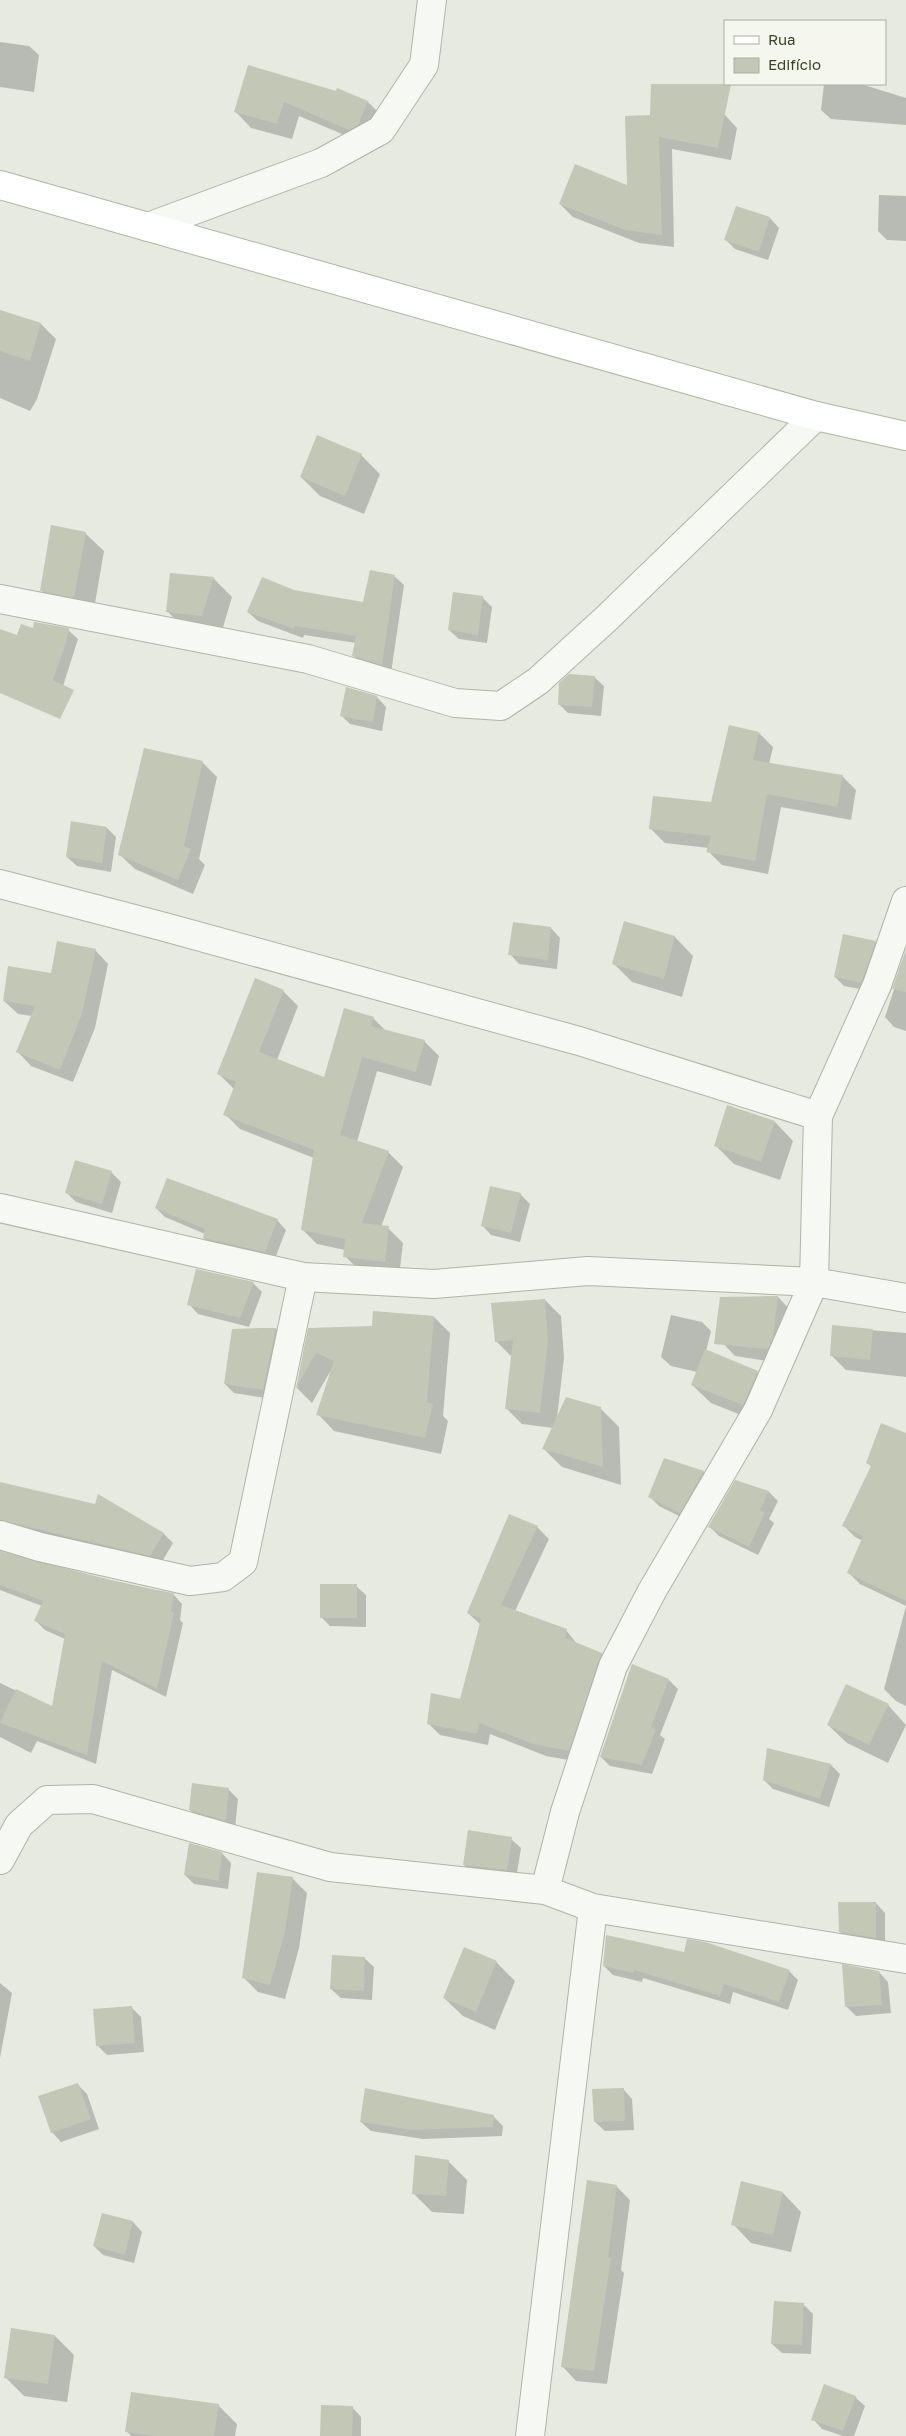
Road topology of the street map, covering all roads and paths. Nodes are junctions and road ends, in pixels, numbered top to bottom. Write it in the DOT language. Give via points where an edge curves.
graph roads {
  1 [pos="432,0"];
  2 [pos="0,185"];
  3 [pos="148,227"];
  4 [pos="816,416"];
  5 [pos="906,436"];
  6 [pos="0,599"];
  7 [pos="0,884"];
  8 [pos="906,901"];
  9 [pos="818,1116"];
  10 [pos="0,1208"];
  11 [pos="303,1277"];
  12 [pos="814,1282"];
  13 [pos="906,1298"];
  14 [pos="0,1536"];
  15 [pos="0,1860"];
  16 [pos="545,1890"];
  17 [pos="593,1908"];
  18 [pos="906,1959"];
  19 [pos="530,2436"];
  1 -- 3 [label="street" via="424,66 381,130 321,163"];
  2 -- 3 [label="main road"];
  3 -- 4 [label="main road"];
  4 -- 5 [label="main road"];
  4 -- 6 [label="street" via="607,618 538,681 501,706 455,703 308,659"];
  7 -- 9 [label="street" via="579,1041"];
  8 -- 9 [label="street" via="876,985"];
  9 -- 12 [label="street"];
  10 -- 11 [label="street"];
  11 -- 12 [label="street" via="434,1284 588,1271"];
  11 -- 14 [label="street" via="243,1562 223,1577 190,1581"];
  12 -- 13 [label="street"];
  12 -- 16 [label="street" via="758,1410 652,1591 613,1666 571,1795"];
  15 -- 16 [label="street" via="19,1825 47,1800 93,1799 330,1867"];
  16 -- 17 [label="street"];
  17 -- 18 [label="street"];
  17 -- 19 [label="street"];
}
